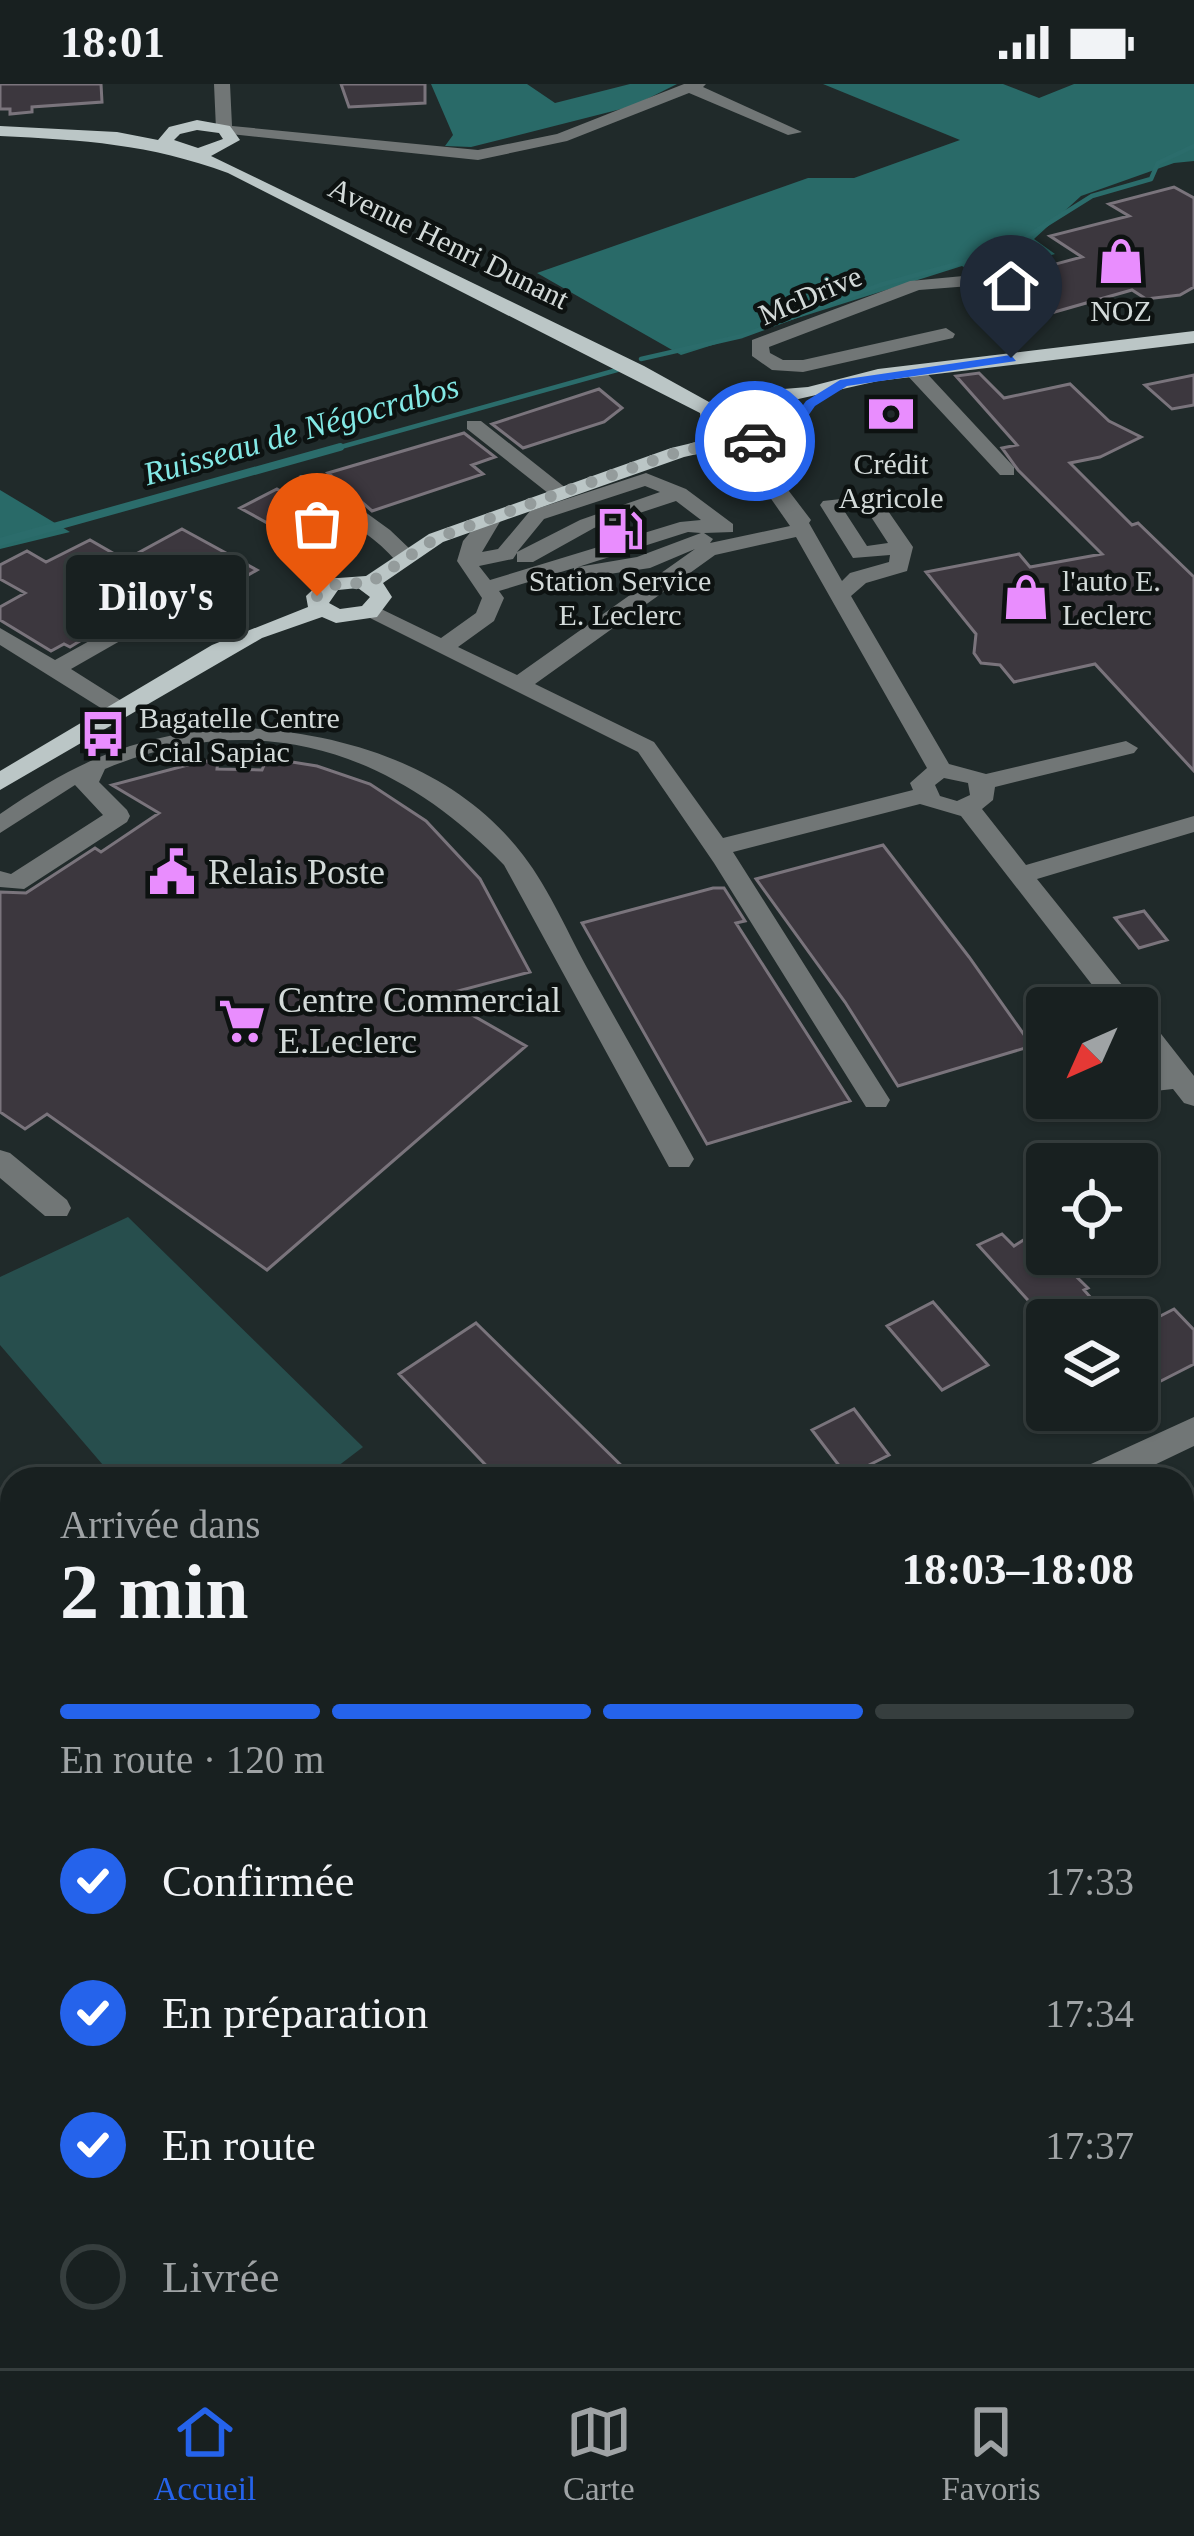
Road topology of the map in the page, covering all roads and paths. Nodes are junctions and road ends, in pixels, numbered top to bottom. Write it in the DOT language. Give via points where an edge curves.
graph roads {
  1 [pos="694,86"];
  2 [pos="222,92"];
  3 [pos="0,131"];
  4 [pos="794,132"];
  5 [pos="177,135"];
  6 [pos="226,137"];
  7 [pos="189,153"];
  8 [pos="234,170"];
  9 [pos="1000,300"];
  10 [pos="946,334"];
  11 [pos="1194,337"];
  12 [pos="637,370"];
  13 [pos="913,370"];
  14 [pos="844,382"];
  15 [pos="755,396"];
  16 [pos="710,416"];
  17 [pos="798,416"];
  18 [pos="474,425"];
  19 [pos="777,438"];
  20 [pos="738,439"];
  21 [pos="678,452"];
  22 [pos="1007,471"];
  23 [pos="307,478"];
  24 [pos="774,482"];
  25 [pos="560,493"];
  26 [pos="679,493"];
  27 [pos="788,505"];
  28 [pos="834,512"];
  29 [pos="491,520"];
  30 [pos="723,528"];
  31 [pos="754,538"];
  32 [pos="807,538"];
  33 [pos="404,556"];
  34 [pos="900,557"];
  35 [pos="480,580"];
  36 [pos="368,584"];
  37 [pos="840,594"];
  38 [pos="322,610"];
  39 [pos="369,612"];
  40 [pos="0,635"];
  41 [pos="242,638"];
  42 [pos="445,646"];
  43 [pos="56,669"];
  44 [pos="521,683"];
  45 [pos="120,710"];
  46 [pos="1126,748"];
  47 [pos="94,765"];
  48 [pos="940,770"];
  49 [pos="0,782"];
  50 [pos="982,783"];
  51 [pos="924,795"];
  52 [pos="968,808"];
  53 [pos="1194,824"];
  54 [pos="0,825"];
  55 [pos="717,848"];
  56 [pos="1021,874"];
  57 [pos="0,879"];
  58 [pos="1109,987"];
  59 [pos="1158,1050"];
  60 [pos="1187,1087"];
  61 [pos="876,1100"];
  62 [pos="679,1160"];
  63 [pos="0,1161"];
  64 [pos="56,1208"];
  65 [pos="1194,1431"];
  66 [pos="1118,1467"];
  1 -- 4 [label="street"];
  1 -- 6 [label="street" via="518,149 449,154"];
  2 -- 5 [label="street"];
  2 -- 6 [label="street"];
  3 -- 5 [label="main road"];
  5 -- 6 [label="main road"];
  5 -- 7 [label="main road, Avenue Henri Dunant"];
  6 -- 7 [label="main road"];
  6 -- 8 [label="main road"];
  7 -- 8 [label="main road, Avenue Henri Dunant"];
  8 -- 12 [label="main road, Avenue Henri Dunant"];
  9 -- 10 [label="street, McDrive" via="974,280 936,284 864,301 759,344 761,356 779,366 803,366"];
  11 -- 13 [label="main road, Avenue Henri Dunant"];
  12 -- 15 [label="main road, Avenue Henri Dunant"];
  12 -- 16 [label="main road, Avenue Henri Dunant"];
  13 -- 14 [label="main road, Avenue Henri Dunant"];
  13 -- 22 [label="street"];
  14 -- 15 [label="main road, Avenue Henri Dunant"];
  14 -- 17 [label="main road, Avenue Henri Dunant"];
  15 -- 16 [label="main road" via="724,400"];
  15 -- 17 [label="main road"];
  16 -- 20 [label="main road, Avenue Henri Dunant"];
  16 -- 21 [label="main road"];
  17 -- 19 [label="main road, Avenue Henri Dunant"];
  18 -- 25 [label="street"];
  19 -- 20 [label="main road"];
  19 -- 24 [label="street" via="768,455"];
  20 -- 21 [label="main road"];
  20 -- 24 [label="street"];
  21 -- 25 [label="main road"];
  23 -- 33 [label="street" via="326,499 387,534"];
  24 -- 27 [label="street"];
  25 -- 29 [label="main road"];
  26 -- 30 [label="street"];
  26 -- 35 [label="street" via="587,524"];
  26 -- 35 [label="street" via="658,480 623,484 537,515"];
  27 -- 28 [label="street"];
  27 -- 32 [label="street"];
  28 -- 34 [label="street" via="861,553"];
  28 -- 34 [label="street" via="830,505 870,499"];
  29 -- 33 [label="main road"];
  29 -- 35 [label="street" via="474,541"];
  30 -- 31 [label="street"];
  30 -- 35 [label="street" via="642,563"];
  31 -- 32 [label="street"];
  31 -- 44 [label="street" via="709,550"];
  32 -- 37 [label="street"];
  33 -- 36 [label="main road"];
  34 -- 37 [label="street"];
  35 -- 42 [label="street" via="486,616"];
  36 -- 38 [label="main road" via="326,587 316,602"];
  36 -- 39 [label="main road" via="381,597"];
  37 -- 48 [label="street"];
  38 -- 39 [label="main road" via="344,617"];
  38 -- 41 [label="main road"];
  39 -- 42 [label="street"];
  40 -- 43 [label="street"];
  41 -- 43 [label="street" via="176,600"];
  41 -- 45 [label="main road"];
  42 -- 44 [label="street"];
  43 -- 45 [label="street"];
  44 -- 55 [label="street" via="646,747"];
  45 -- 49 [label="main road"];
  46 -- 50 [label="street"];
  47 -- 54 [label="street"];
  47 -- 57 [label="street" via="86,782 118,816 15,883"];
  47 -- 62 [label="street" via="171,740 260,734 361,750 438,789 514,860"];
  48 -- 50 [label="street"];
  48 -- 51 [label="street" via="922,783"];
  50 -- 52 [label="street" via="984,795"];
  51 -- 52 [label="street"];
  51 -- 55 [label="street"];
  52 -- 56 [label="street"];
  53 -- 56 [label="street"];
  55 -- 61 [label="street"];
  56 -- 58 [label="street"];
  59 -- 60 [label="street"];
  63 -- 64 [label="street"];
  65 -- 66 [label="street"];
}
